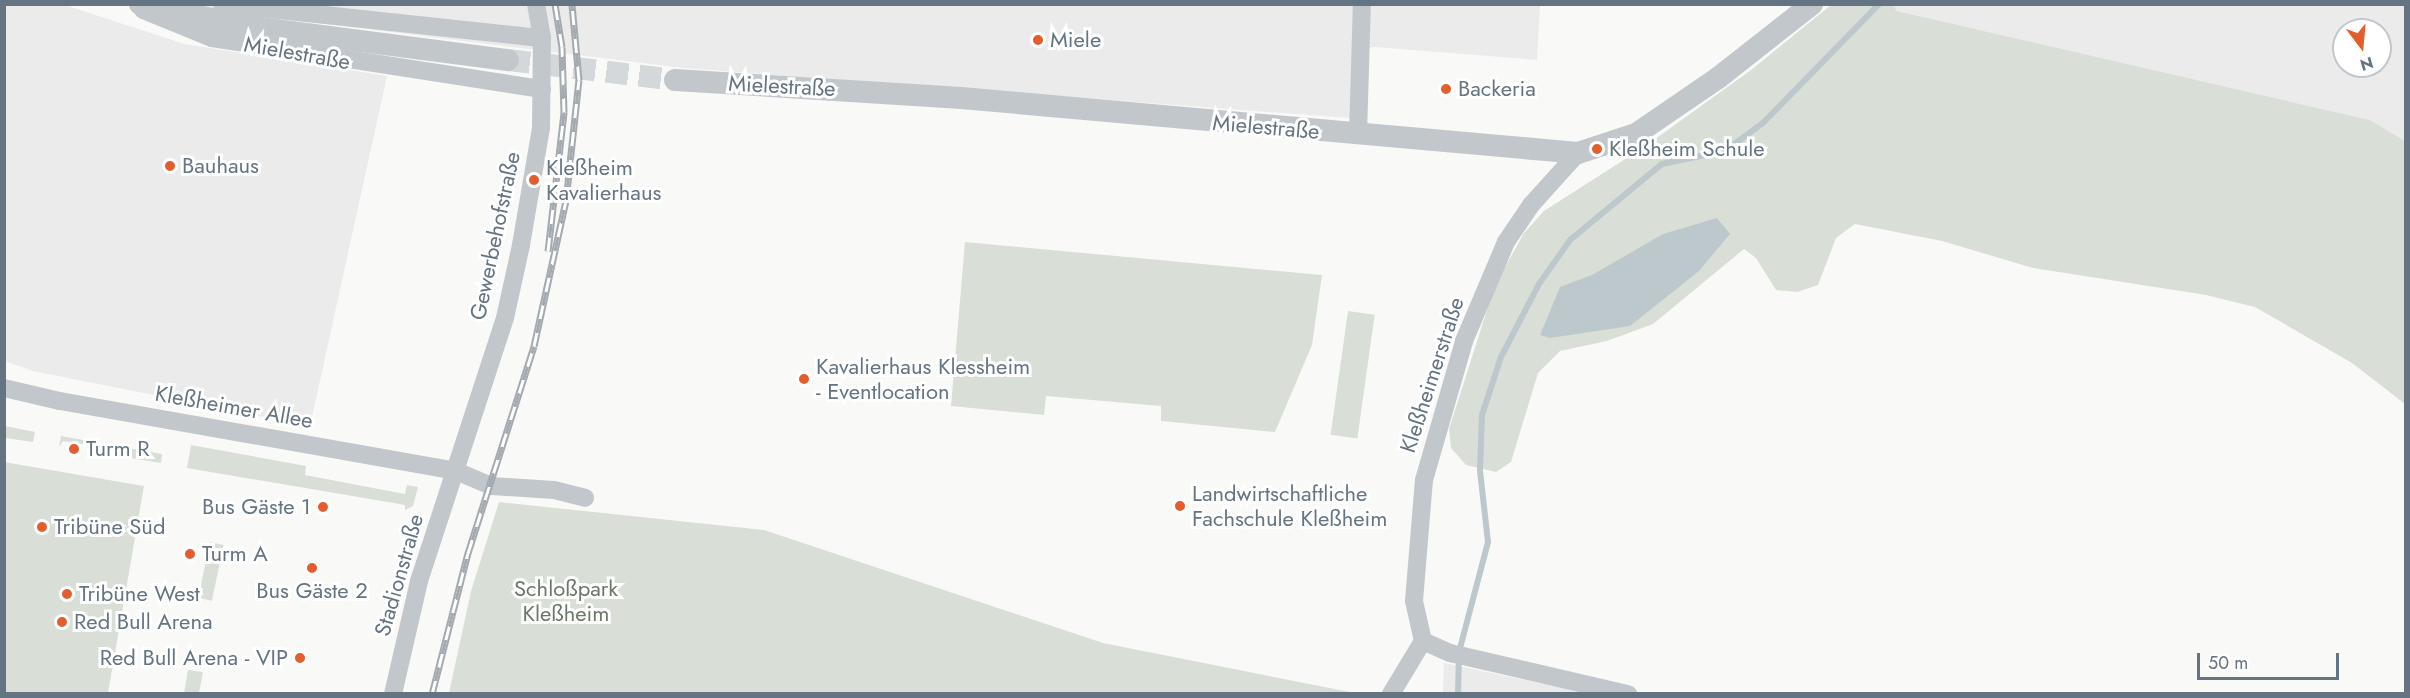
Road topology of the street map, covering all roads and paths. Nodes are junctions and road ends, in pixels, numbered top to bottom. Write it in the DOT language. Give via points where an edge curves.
graph roads {
  1 [pos="130,4"];
  2 [pos="140,4"];
  3 [pos="222,4"];
  4 [pos="536,4"];
  5 [pos="1362,4"];
  6 [pos="1812,4"];
  7 [pos="543,38"];
  8 [pos="508,60"];
  9 [pos="675,80"];
  10 [pos="542,89"];
  11 [pos="1358,135"];
  12 [pos="1578,153"];
  13 [pos="4,388"];
  14 [pos="456,471"];
  15 [pos="585,498"];
  16 [pos="1423,641"];
  17 [pos="393,693"];
  18 [pos="1391,693"];
  19 [pos="1628,693"];
  1 -- 10 [label="street, Mielestraße" via="212,38"];
  2 -- 8 [label="street, Mielestraße" via="245,26"];
  3 -- 7 [label="street, Mielestraße"];
  4 -- 7 [label="street, Gewerbehofstraße"];
  5 -- 11 [label="street"];
  6 -- 12 [label="street, Mielestraße" via="1718,78 1636,134"];
  7 -- 10 [label="street, Gewerbehofstraße"];
  9 -- 11 [label="street, Mielestraße" via="961,98"];
  10 -- 14 [label="street, Gewerbehofstraße" via="534,180 505,318"];
  11 -- 12 [label="street, Mielestraße"];
  12 -- 16 [label="street, Kleßheimerstraße" via="1531,205 1506,242 1464,340 1424,480 1414,601"];
  13 -- 14 [label="street, Kleßheimer Allee"];
  14 -- 15 [label="street, Kleßheimer Allee" via="492,486 554,490"];
  14 -- 17 [label="street, Stadionstraße" via="419,581"];
  16 -- 18 [label="street"];
  16 -- 19 [label="street" via="1450,653"];
}
